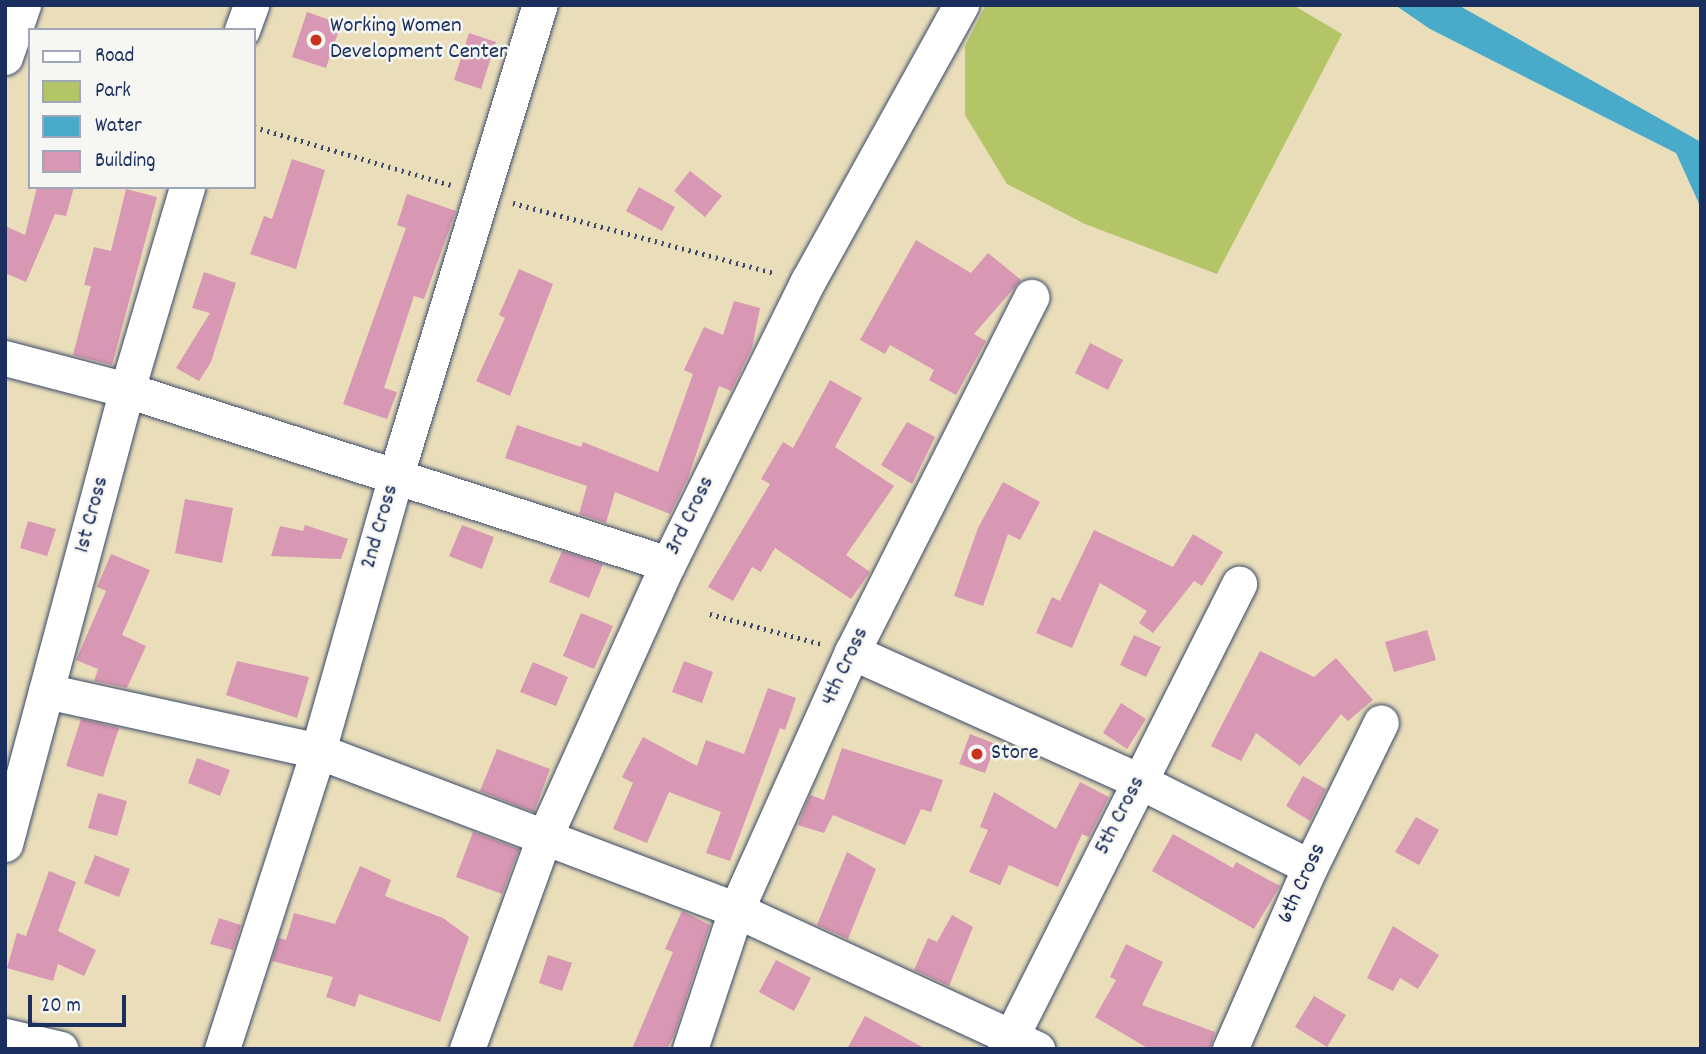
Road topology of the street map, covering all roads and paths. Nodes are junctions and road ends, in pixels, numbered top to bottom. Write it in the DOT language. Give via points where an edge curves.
graph roads {
  1 [pos="23,5"];
  2 [pos="251,5"];
  3 [pos="540,5"];
  4 [pos="961,5"];
  5 [pos="243,28"];
  6 [pos="5,57"];
  7 [pos="256,128"];
  8 [pos="186,189"];
  9 [pos="482,195"];
  10 [pos="808,281"];
  11 [pos="1031,297"];
  12 [pos="5,358"];
  13 [pos="127,390"];
  14 [pos="395,478"];
  15 [pos="668,564"];
  16 [pos="1239,584"];
  17 [pos="710,614"];
  18 [pos="852,652"];
  19 [pos="46,691"];
  20 [pos="1381,722"];
  21 [pos="318,751"];
  22 [pos="1139,781"];
  23 [pos="544,838"];
  24 [pos="5,845"];
  25 [pos="1310,867"];
  26 [pos="736,910"];
  27 [pos="5,1036"];
  28 [pos="1017,1045"];
  29 [pos="61,1049"];
  30 [pos="222,1049"];
  31 [pos="467,1049"];
  32 [pos="690,1049"];
  33 [pos="1230,1049"];
  1 -- 6 [label="street"];
  2 -- 5 [label="street"];
  3 -- 9 [label="street, 2nd Cross"];
  4 -- 10 [label="street, 3rd Cross"];
  7 -- 9 [label="path"];
  8 -- 13 [label="street, 1st Cross"];
  9 -- 10 [label="path"];
  9 -- 14 [label="street, 2nd Cross"];
  10 -- 15 [label="street, 3rd Cross"];
  11 -- 18 [label="street, 4th Cross"];
  12 -- 13 [label="street"];
  13 -- 14 [label="street"];
  13 -- 19 [label="street, 1st Cross"];
  14 -- 15 [label="street"];
  14 -- 21 [label="street, 2nd Cross"];
  15 -- 23 [label="street, 3rd Cross"];
  16 -- 22 [label="street, 5th Cross"];
  17 -- 18 [label="path"];
  18 -- 22 [label="street"];
  18 -- 26 [label="street, 4th Cross"];
  19 -- 21 [label="street"];
  19 -- 24 [label="street, 1st Cross"];
  20 -- 25 [label="street, 6th Cross"];
  21 -- 23 [label="street"];
  21 -- 30 [label="street, 2nd Cross"];
  22 -- 25 [label="street"];
  22 -- 28 [label="street, 5th Cross"];
  23 -- 26 [label="street"];
  23 -- 31 [label="street, 3rd Cross"];
  25 -- 33 [label="street, 6th Cross"];
  26 -- 28 [label="street"];
  26 -- 32 [label="street, 4th Cross"];
  27 -- 29 [label="street"];
}
